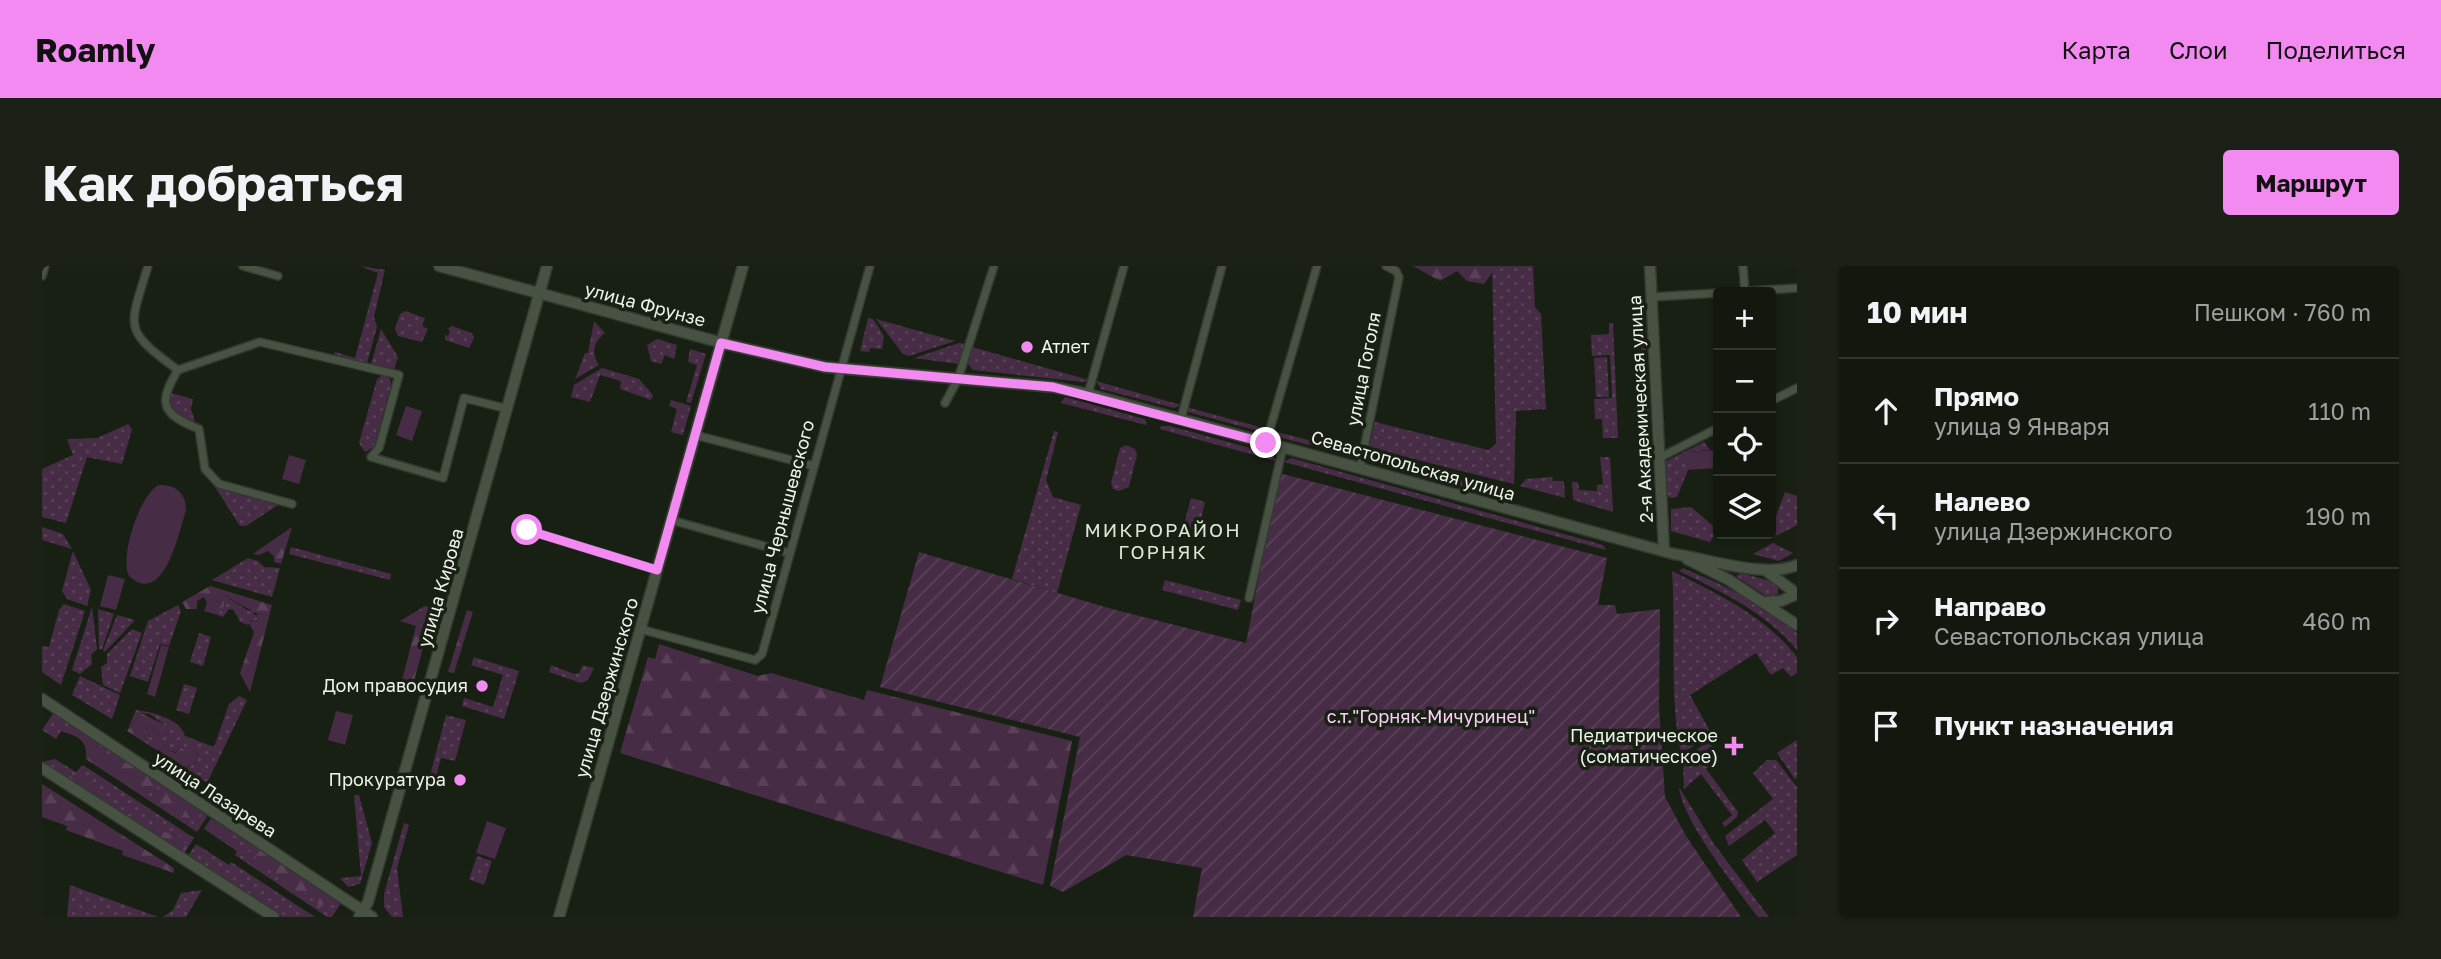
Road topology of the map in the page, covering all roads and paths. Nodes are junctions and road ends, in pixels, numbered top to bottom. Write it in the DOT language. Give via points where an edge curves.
graph roads {
  1 [pos="45,266"];
  2 [pos="148,266"];
  3 [pos="243,266"];
  4 [pos="439,266"];
  5 [pos="547,266"];
  6 [pos="743,266"];
  7 [pos="870,266"];
  8 [pos="993,266"];
  9 [pos="1124,266"];
  10 [pos="1222,266"];
  11 [pos="1317,266"];
  12 [pos="1386,266"];
  13 [pos="1650,266"];
  14 [pos="1743,266"];
  15 [pos="42,275"];
  16 [pos="278,276"];
  17 [pos="1745,287"];
  18 [pos="1797,288"];
  19 [pos="1776,290"];
  20 [pos="540,293"];
  21 [pos="1713,293"];
  22 [pos="1652,297"];
  23 [pos="721,343"];
  24 [pos="841,369"];
  25 [pos="178,370"];
  26 [pos="958,379"];
  27 [pos="1797,388"];
  28 [pos="1088,394"];
  29 [pos="1776,398"];
  30 [pos="945,403"];
  31 [pos="508,410"];
  32 [pos="1181,419"];
  33 [pos="1713,431"];
  34 [pos="695,435"];
  35 [pos="1266,443"];
  36 [pos="1283,447"];
  37 [pos="1659,458"];
  38 [pos="814,466"];
  39 [pos="1360,468"];
  40 [pos="292,504"];
  41 [pos="671,520"];
  42 [pos="527,530"];
  43 [pos="1664,551"];
  44 [pos="789,552"];
  45 [pos="1677,554"];
  46 [pos="1734,564"];
  47 [pos="1797,565"];
  48 [pos="657,570"];
  49 [pos="1765,570"];
  50 [pos="1729,580"];
  51 [pos="1797,594"];
  52 [pos="1249,598"];
  53 [pos="1765,602"];
  54 [pos="1797,625"];
  55 [pos="640,629"];
  56 [pos="42,699"];
  57 [pos="42,768"];
  58 [pos="364,915"];
  59 [pos="274,917"];
  60 [pos="559,917"];
  1 -- 15 [label="street"];
  2 -- 25 [label="street" via="132,320 150,350"];
  3 -- 16 [label="street"];
  4 -- 20 [label="main road, улица Фрунзе"];
  5 -- 20 [label="main road, улица Кирова"];
  6 -- 23 [label="main road, улица Дзержинского"];
  7 -- 24 [label="street, улица Чернышевского"];
  8 -- 26 [label="street"];
  9 -- 28 [label="street"];
  10 -- 32 [label="street"];
  11 -- 35 [label="street"];
  12 -- 39 [label="street, улица Гоголя" via="1399,277"];
  13 -- 22 [label="main road, 2-я Академическая улица"];
  14 -- 17 [label="street"];
  18 -- 19 [label="street"];
  20 -- 23 [label="main road, улица Фрунзе"];
  20 -- 31 [label="main road, улица Кирова"];
  21 -- 22 [label="street"];
  22 -- 37 [label="main road, 2-я Академическая улица"];
  23 -- 24 [label="main road, Севастопольская улица"];
  23 -- 34 [label="main road, улица Дзержинского"];
  24 -- 26 [label="main road, Севастопольская улица"];
  24 -- 38 [label="street, улица Чернышевского"];
  25 -- 31 [label="street" via="260,342 399,375 379,448 371,457 443,478 464,398"];
  25 -- 40 [label="street" via="164,393 164,402 175,418 199,429 205,469 219,484"];
  26 -- 28 [label="main road, Севастопольская улица"];
  26 -- 30 [label="street"];
  27 -- 29 [label="street"];
  28 -- 32 [label="main road, Севастопольская улица"];
  31 -- 58 [label="main road, улица Кирова"];
  32 -- 35 [label="main road, Севастопольская улица"];
  33 -- 37 [label="street"];
  34 -- 38 [label="street"];
  34 -- 41 [label="main road, улица Дзержинского"];
  35 -- 36 [label="main road, Севастопольская улица"];
  36 -- 39 [label="main road, Севастопольская улица"];
  36 -- 52 [label="street"];
  37 -- 43 [label="main road, 2-я Академическая улица"];
  38 -- 44 [label="street, улица Чернышевского"];
  39 -- 43 [label="main road, Севастопольская улица"];
  41 -- 44 [label="street"];
  41 -- 48 [label="main road, улица Дзержинского"];
  42 -- 48 [label="street"];
  43 -- 45 [label="main road, Севастопольская улица"];
  44 -- 55 [label="street, улица Чернышевского" via="762,653 755,660"];
  45 -- 46 [label="main road, Севастопольская улица"];
  45 -- 50 [label="main road"];
  46 -- 49 [label="main road, Севастопольская улица"];
  46 -- 50 [label="main road"];
  47 -- 49 [label="main road, Севастопольская улица" via="1783,571"];
  48 -- 55 [label="main road, улица Дзержинского"];
  49 -- 51 [label="main road, Севастопольская улица"];
  50 -- 53 [label="main road"];
  51 -- 53 [label="main road, Севастопольская улица"];
  53 -- 54 [label="main road"];
  55 -- 60 [label="main road, улица Дзержинского"];
  56 -- 58 [label="main road, улица Лазарева"];
  57 -- 59 [label="main road"];
}
